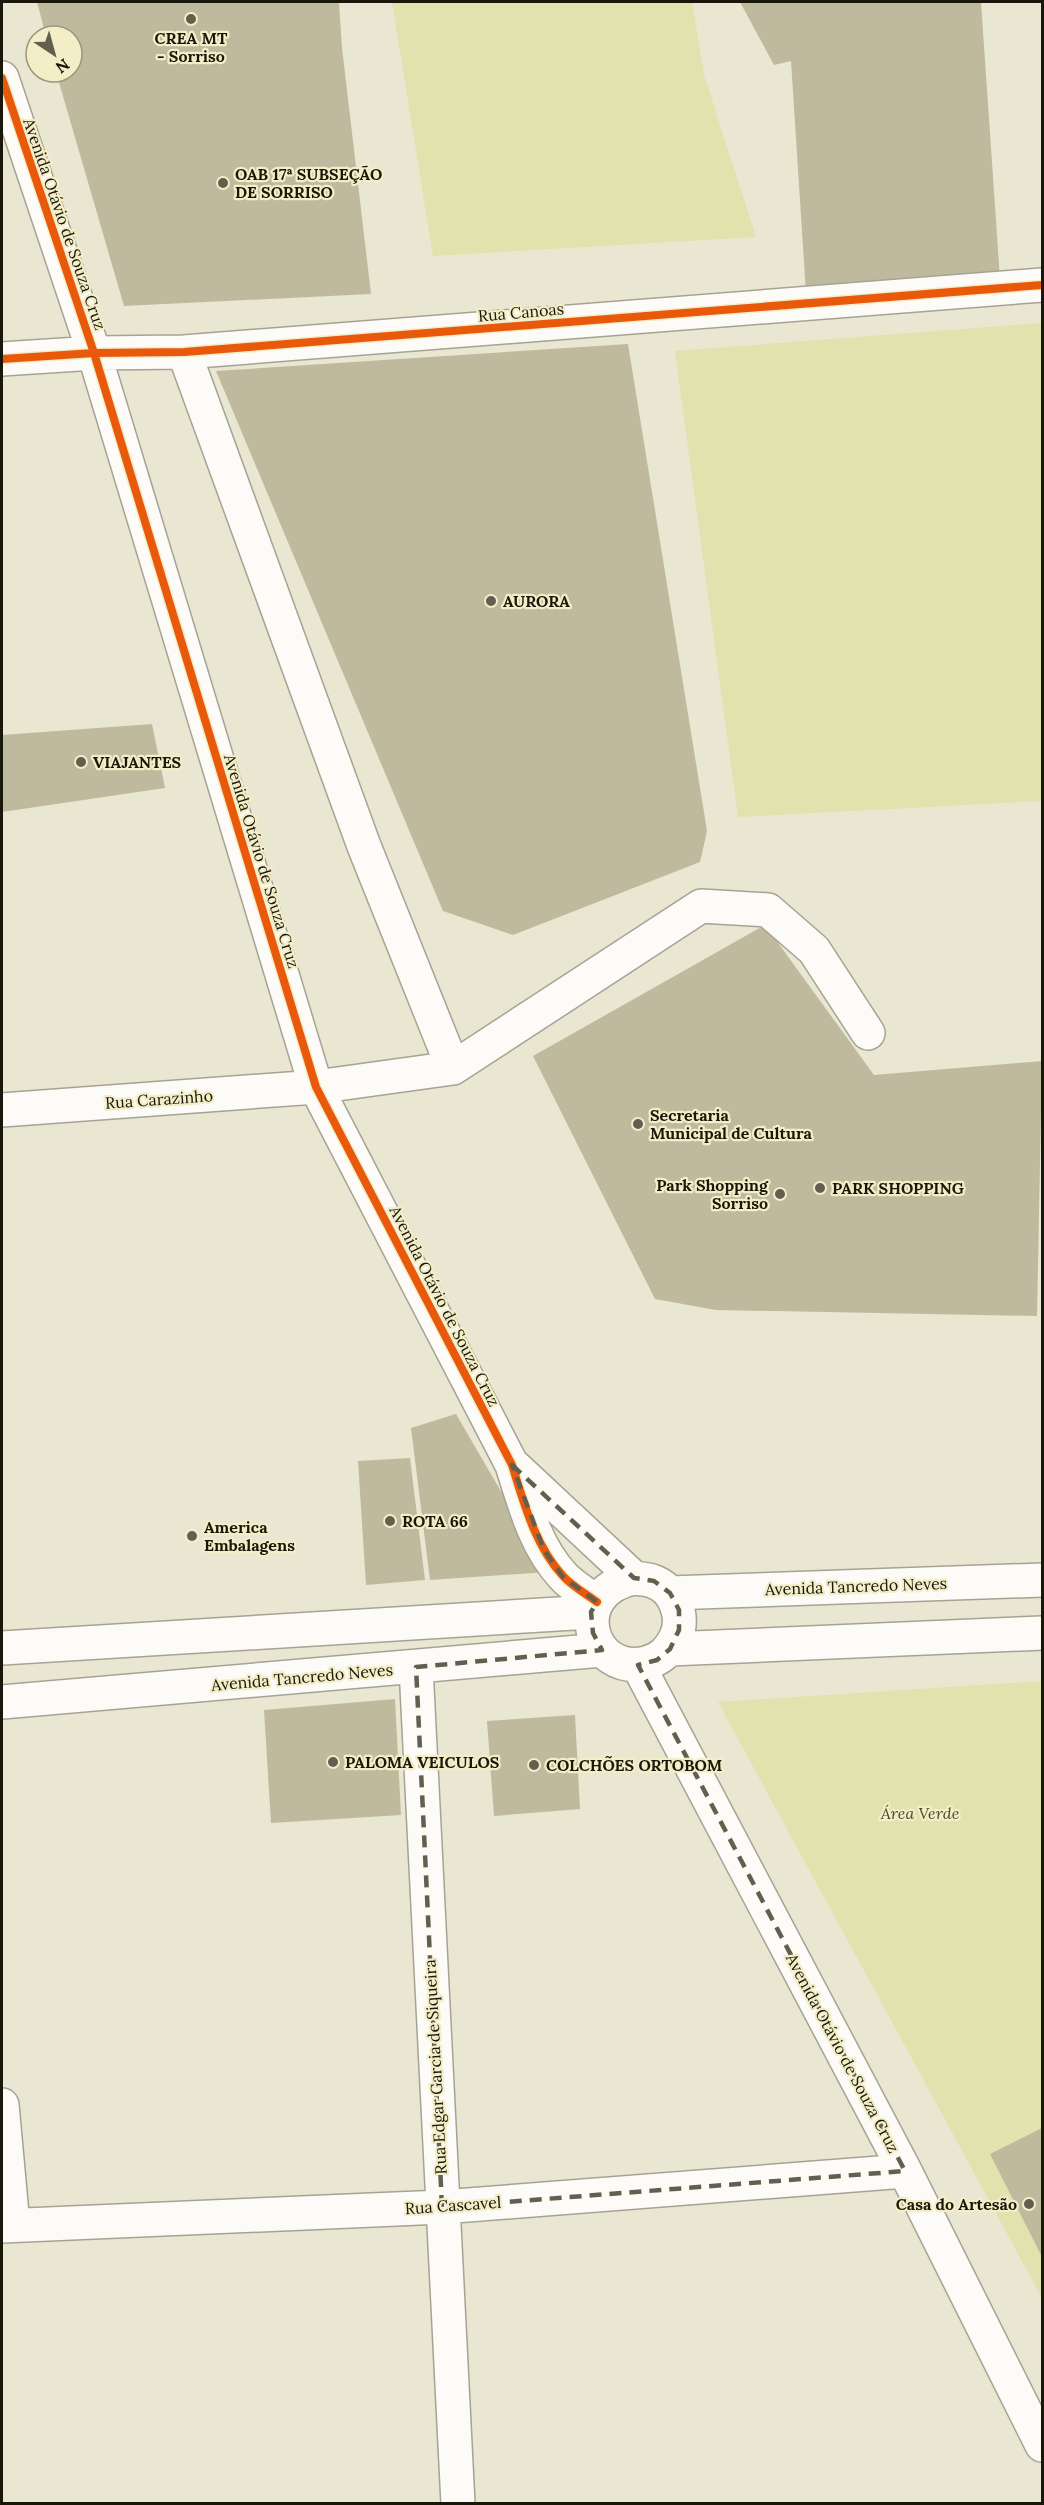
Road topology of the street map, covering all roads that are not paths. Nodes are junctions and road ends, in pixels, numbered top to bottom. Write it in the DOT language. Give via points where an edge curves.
graph roads {
  1 [pos="2,78"];
  2 [pos="1042,285"];
  3 [pos="184,352"];
  4 [pos="94,353"];
  5 [pos="2,359"];
  6 [pos="868,1033"];
  7 [pos="453,1068"];
  8 [pos="316,1087"];
  9 [pos="2,1110"];
  10 [pos="513,1465"];
  11 [pos="634,1578"];
  12 [pos="1042,1580"];
  13 [pos="670,1593"];
  14 [pos="594,1607"];
  15 [pos="1042,1633"];
  16 [pos="2,1648"];
  17 [pos="670,1649"];
  18 [pos="602,1650"];
  19 [pos="638,1665"];
  20 [pos="416,1667"];
  21 [pos="2,1701"];
  22 [pos="2,2104"];
  23 [pos="905,2171"];
  24 [pos="442,2207"];
  25 [pos="7,2225"];
  26 [pos="1042,2445"];
  27 [pos="458,2504"];
  1 -- 4 [label="street, Avenida Otávio de Souza Cruz"];
  2 -- 3 [label="street, Rua Canoas"];
  3 -- 4 [label="street, Rua Canoas"];
  3 -- 7 [label="street" via="364,846"];
  4 -- 5 [label="street, Rua Canoas"];
  4 -- 8 [label="street, Avenida Otávio de Souza Cruz"];
  6 -- 7 [label="street" via="814,950 768,910 701,906"];
  7 -- 8 [label="street, Rua Carazinho"];
  8 -- 9 [label="street, Rua Carazinho"];
  8 -- 10 [label="street, Avenida Otávio de Souza Cruz"];
  10 -- 11 [label="street, Avenida Otávio de Souza Cruz"];
  10 -- 14 [label="street, Avenida Otávio de Souza Cruz" via="527,1513 544,1550 563,1577"];
  11 -- 13 [label="street" via="654,1581"];
  11 -- 14 [label="street" via="606,1589"];
  12 -- 13 [label="street, Avenida Tancredo Neves"];
  13 -- 17 [label="street" via="678,1610 680,1630"];
  14 -- 16 [label="street"];
  14 -- 18 [label="street" via="593,1633"];
  15 -- 17 [label="street"];
  17 -- 19 [label="street" via="657,1660"];
  18 -- 19 [label="street" via="618,1662"];
  18 -- 20 [label="street, Avenida Tancredo Neves"];
  19 -- 23 [label="street, Avenida Otávio de Souza Cruz"];
  20 -- 21 [label="street, Avenida Tancredo Neves"];
  20 -- 24 [label="street, Rua Edgar Garcia de Siqueira"];
  22 -- 25 [label="street"];
  23 -- 24 [label="street, Rua Cascavel"];
  23 -- 26 [label="street, Avenida Otávio de Souza Cruz"];
  24 -- 25 [label="street, Rua Cascavel"];
  24 -- 27 [label="street, Rua Edgar Garcia de Siqueira"];
}
